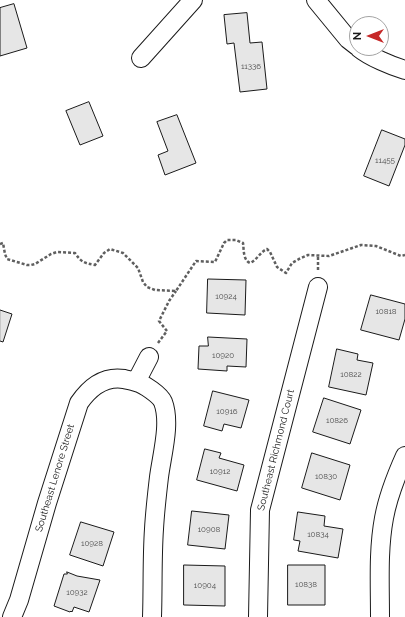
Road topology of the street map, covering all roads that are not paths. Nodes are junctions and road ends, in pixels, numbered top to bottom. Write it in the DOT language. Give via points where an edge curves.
graph roads {
  1 [pos="194,0"];
  2 [pos="316,0"];
  3 [pos="349,40"];
  4 [pos="372,56"];
  5 [pos="141,58"];
  6 [pos="405,70"];
  7 [pos="318,287"];
  8 [pos="149,357"];
  9 [pos="136,382"];
  10 [pos="405,456"];
  11 [pos="399,490"];
  12 [pos="12,617"];
  13 [pos="152,617"];
  14 [pos="258,617"];
  15 [pos="380,617"];
  1 -- 5 [label="street"];
  2 -- 3 [label="street"];
  4 -- 6 [label="street"];
  7 -- 14 [label="street, Southeast Richmond Court" via="260,510"];
  8 -- 9 [label="street"];
  9 -- 12 [label="street, Southeast Lenore Street" via="118,378 102,381 85,393 79,403"];
  9 -- 13 [label="street, Southeast Lenore Street" via="143,384 162,400 166,417 154,530"];
  10 -- 11 [label="street"];
  11 -- 15 [label="street" via="386,512 382,537"];
}
